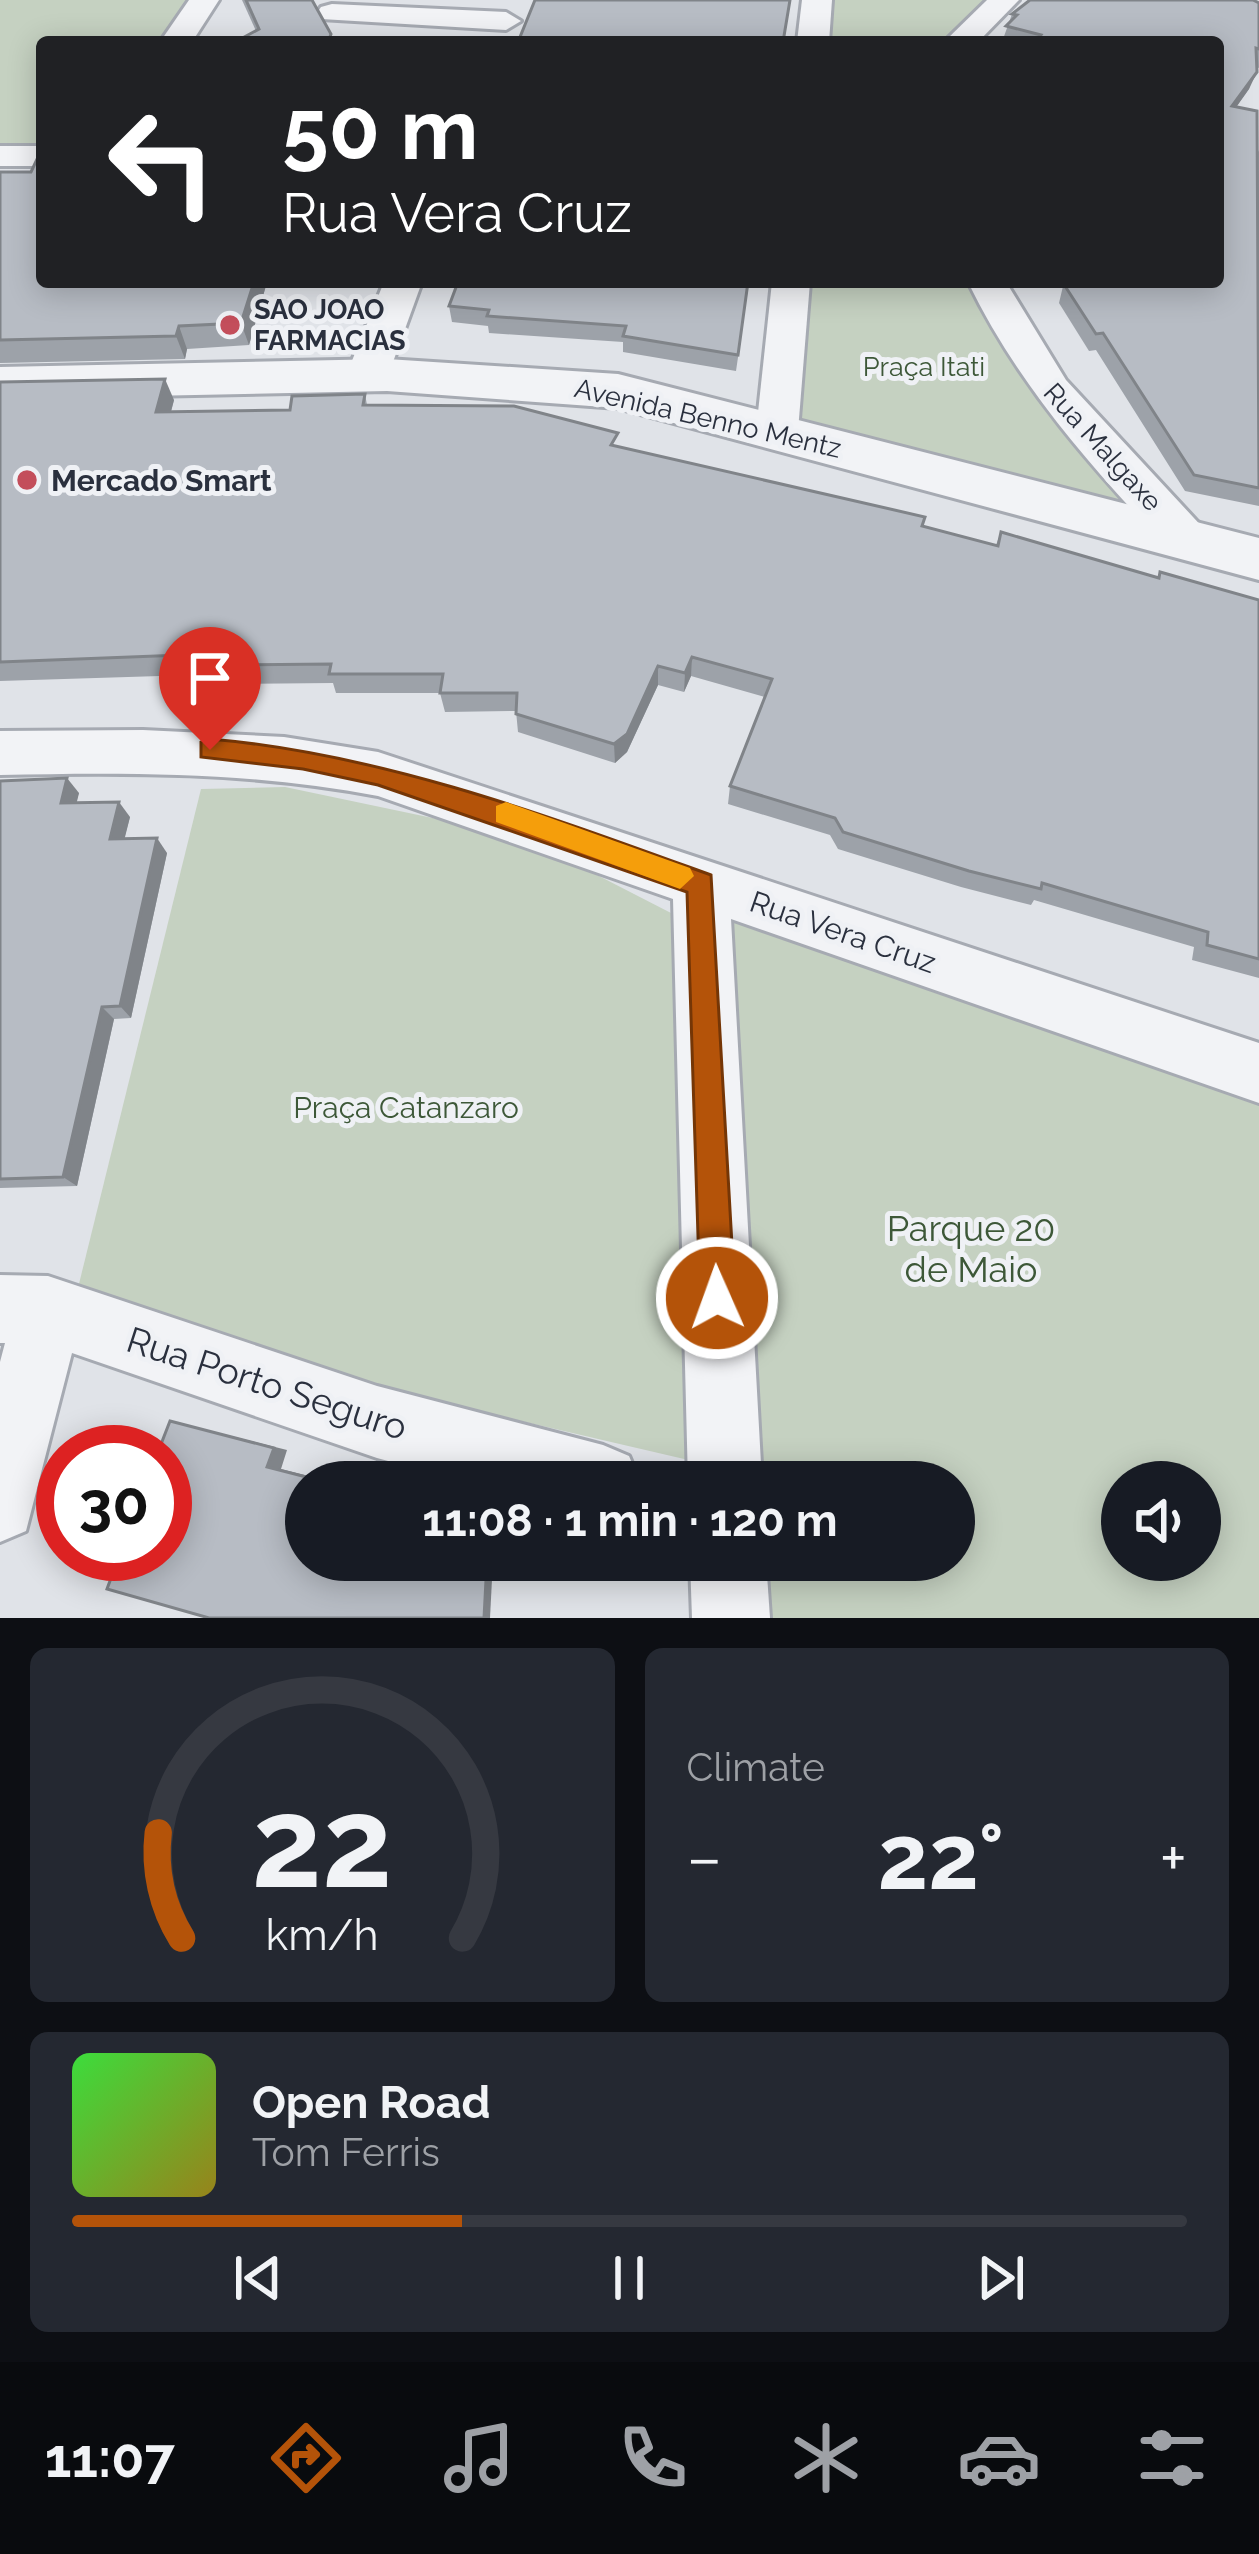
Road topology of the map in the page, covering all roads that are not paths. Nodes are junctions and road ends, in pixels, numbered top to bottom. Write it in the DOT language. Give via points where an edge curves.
graph roads {
  1 [pos="204,0"];
  2 [pos="817,0"];
  3 [pos="1004,0"];
  4 [pos="332,13"];
  5 [pos="506,21"];
  6 [pos="180,36"];
  7 [pos="814,36"];
  8 [pos="965,36"];
  9 [pos="0,156"];
  10 [pos="36,156"];
  11 [pos="401,288"];
  12 [pos="790,288"];
  13 [pos="990,288"];
  14 [pos="368,373"];
  15 [pos="0,383"];
  16 [pos="777,431"];
  17 [pos="1190,543"];
  18 [pos="1259,559"];
  19 [pos="0,753"];
  20 [pos="701,884"];
  21 [pos="1259,1073"];
  22 [pos="24,1310"];
  23 [pos="524,1461"];
  24 [pos="724,1461"];
  25 [pos="0,1505"];
  26 [pos="729,1581"];
  27 [pos="731,1618"];
  1 -- 6 [label="street"];
  2 -- 7 [label="street"];
  3 -- 8 [label="street"];
  4 -- 5 [label="street"];
  9 -- 10 [label="street"];
  11 -- 14 [label="street"];
  12 -- 16 [label="street"];
  13 -- 17 [label="street, Rua Malgaxe" via="1063,410"];
  14 -- 15 [label="street, Avenida Benno Mentz"];
  14 -- 16 [label="street, Avenida Benno Mentz" via="523,378"];
  16 -- 17 [label="street, Avenida Benno Mentz"];
  17 -- 18 [label="street, Avenida Benno Mentz"];
  19 -- 20 [label="street, Rua Vera Cruz" via="210,750 303,758 526,820"];
  20 -- 21 [label="street, Rua Vera Cruz"];
  20 -- 24 [label="street"];
  22 -- 23 [label="street, Rua Porto Seguro"];
  22 -- 25 [label="street"];
  26 -- 27 [label="street"];
}
